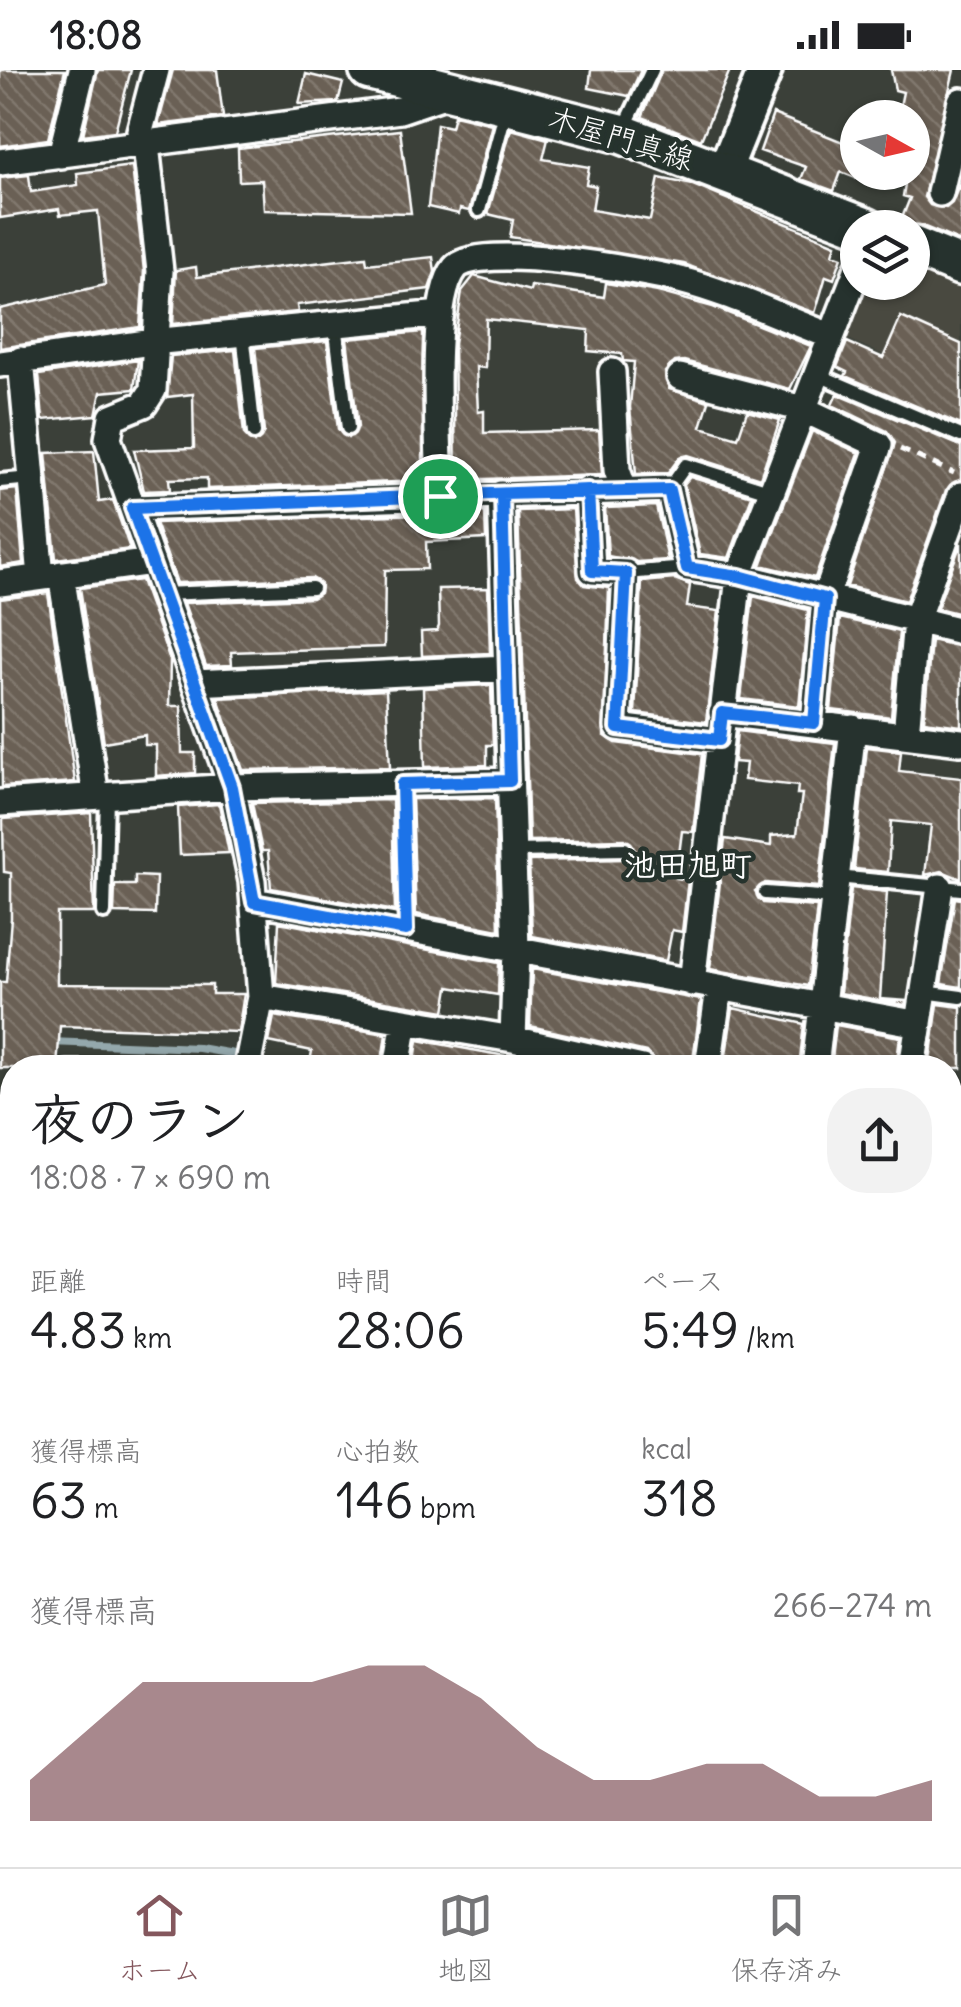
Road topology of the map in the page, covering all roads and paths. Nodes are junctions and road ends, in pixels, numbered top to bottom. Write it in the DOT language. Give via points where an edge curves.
graph roads {
  1 [pos="82,70"];
  2 [pos="156,70"];
  3 [pos="370,70"];
  4 [pos="652,70"];
  5 [pos="765,70"];
  6 [pos="413,75"];
  7 [pos="453,92"];
  8 [pos="961,101"];
  9 [pos="507,106"];
  10 [pos="622,134"];
  11 [pos="146,145"];
  12 [pos="61,155"];
  13 [pos="0,162"];
  14 [pos="724,172"];
  15 [pos="940,192"];
  16 [pos="480,210"];
  17 [pos="840,217"];
  18 [pos="930,253"];
  19 [pos="961,266"];
  20 [pos="845,300"];
  21 [pos="441,314"];
  22 [pos="336,324"];
  23 [pos="243,333"];
  24 [pos="831,336"];
  25 [pos="152,342"];
  26 [pos="10,362"];
  27 [pos="612,372"];
  28 [pos="816,374"];
  29 [pos="680,377"];
  30 [pos="803,409"];
  31 [pos="348,428"];
  32 [pos="254,434"];
  33 [pos="961,436"];
  34 [pos="879,445"];
  35 [pos="961,476"];
  36 [pos="32,478"];
  37 [pos="0,481"];
  38 [pos="588,490"];
  39 [pos="624,490"];
  40 [pos="669,490"];
  41 [pos="772,492"];
  42 [pos="502,494"];
  43 [pos="961,495"];
  44 [pos="440,496"];
  45 [pos="132,508"];
  46 [pos="152,562"];
  47 [pos="687,568"];
  48 [pos="626,573"];
  49 [pos="51,576"];
  50 [pos="739,576"];
  51 [pos="0,583"];
  52 [pos="312,588"];
  53 [pos="163,594"];
  54 [pos="825,599"];
  55 [pos="916,620"];
  56 [pos="961,630"];
  57 [pos="507,668"];
  58 [pos="195,683"];
  59 [pos="722,713"];
  60 [pos="814,723"];
  61 [pos="853,728"];
  62 [pos="906,735"];
  63 [pos="719,740"];
  64 [pos="961,742"];
  65 [pos="510,781"];
  66 [pos="402,784"];
  67 [pos="232,787"];
  68 [pos="101,796"];
  69 [pos="0,803"];
  70 [pos="625,848"];
  71 [pos="513,851"];
  72 [pos="836,887"];
  73 [pos="950,888"];
  74 [pos="766,893"];
  75 [pos="254,902"];
  76 [pos="104,912"];
  77 [pos="406,930"];
  78 [pos="516,950"];
  79 [pos="692,983"];
  80 [pos="718,988"];
  81 [pos="924,992"];
  82 [pos="262,997"];
  83 [pos="961,997"];
  84 [pos="822,1006"];
  85 [pos="404,1021"];
  86 [pos="919,1024"];
  87 [pos="513,1039"];
  88 [pos="250,1055"];
  89 [pos="399,1055"];
  90 [pos="584,1055"];
  91 [pos="710,1055"];
  92 [pos="816,1055"];
  93 [pos="914,1055"];
  1 -- 12 [label="street"];
  2 -- 11 [label="street" via="140,131"];
  3 -- 6 [label="main road, 木屋門真線"];
  4 -- 10 [label="lane"];
  5 -- 14 [label="street"];
  6 -- 7 [label="main road, 木屋門真線"];
  7 -- 9 [label="main road, 木屋門真線"];
  7 -- 11 [label="street" via="400,110"];
  8 -- 15 [label="street"];
  9 -- 10 [label="main road, 木屋門真線"];
  9 -- 16 [label="lane"];
  10 -- 14 [label="main road, 木屋門真線"];
  11 -- 12 [label="street"];
  11 -- 25 [label="street" via="160,271"];
  12 -- 13 [label="street"];
  14 -- 17 [label="main road, 木屋門真線"];
  18 -- 19 [label="main road"];
  20 -- 24 [label="street"];
  21 -- 22 [label="street"];
  21 -- 24 [label="street" via="454,268 470,257 523,257 680,280"];
  21 -- 44 [label="street"];
  22 -- 23 [label="street"];
  22 -- 31 [label="lane"];
  23 -- 25 [label="street"];
  23 -- 32 [label="lane"];
  24 -- 28 [label="street"];
  25 -- 26 [label="street"];
  25 -- 45 [label="street" via="153,390 144,404 112,417 108,439"];
  26 -- 36 [label="street"];
  27 -- 39 [label="street"];
  28 -- 30 [label="street"];
  28 -- 33 [label="lane"];
  29 -- 30 [label="street"];
  30 -- 34 [label="street"];
  30 -- 41 [label="street"];
  34 -- 35 [label="path"];
  34 -- 54 [label="street"];
  36 -- 37 [label="lane"];
  36 -- 49 [label="street"];
  38 -- 39 [label="street"];
  38 -- 42 [label="street"];
  38 -- 48 [label="street" via="592,571"];
  39 -- 40 [label="street"];
  40 -- 41 [label="lane" via="686,466"];
  40 -- 47 [label="street"];
  41 -- 50 [label="street"];
  42 -- 44 [label="street"];
  42 -- 57 [label="street"];
  43 -- 55 [label="street"];
  44 -- 45 [label="street"];
  45 -- 46 [label="street"];
  46 -- 49 [label="street"];
  46 -- 53 [label="street"];
  47 -- 48 [label="lane"];
  47 -- 50 [label="street"];
  48 -- 63 [label="street" via="618,728"];
  49 -- 51 [label="street"];
  49 -- 68 [label="street"];
  50 -- 54 [label="street"];
  50 -- 59 [label="street"];
  52 -- 53 [label="lane"];
  53 -- 58 [label="street"];
  54 -- 55 [label="street"];
  54 -- 60 [label="street"];
  55 -- 56 [label="street"];
  55 -- 62 [label="street"];
  57 -- 58 [label="street"];
  57 -- 65 [label="street"];
  58 -- 67 [label="street"];
  59 -- 60 [label="street"];
  59 -- 63 [label="street"];
  60 -- 61 [label="street"];
  61 -- 62 [label="street"];
  61 -- 72 [label="street"];
  62 -- 64 [label="street"];
  63 -- 79 [label="street"];
  65 -- 66 [label="street"];
  65 -- 71 [label="street"];
  66 -- 67 [label="street"];
  66 -- 77 [label="lane"];
  67 -- 68 [label="street"];
  67 -- 75 [label="street"];
  68 -- 69 [label="street"];
  68 -- 76 [label="lane"];
  70 -- 71 [label="lane"];
  71 -- 78 [label="street"];
  72 -- 73 [label="lane"];
  72 -- 74 [label="lane"];
  72 -- 84 [label="street"];
  73 -- 81 [label="street"];
  75 -- 77 [label="street"];
  75 -- 82 [label="street"];
  77 -- 78 [label="street"];
  78 -- 79 [label="street"];
  78 -- 87 [label="street"];
  79 -- 80 [label="street"];
  80 -- 84 [label="street"];
  80 -- 91 [label="street"];
  81 -- 83 [label="lane"];
  81 -- 86 [label="street"];
  82 -- 85 [label="street"];
  82 -- 88 [label="street"];
  84 -- 86 [label="street"];
  84 -- 92 [label="street"];
  85 -- 87 [label="street"];
  85 -- 89 [label="street"];
  86 -- 93 [label="street"];
  87 -- 90 [label="street"];
}
